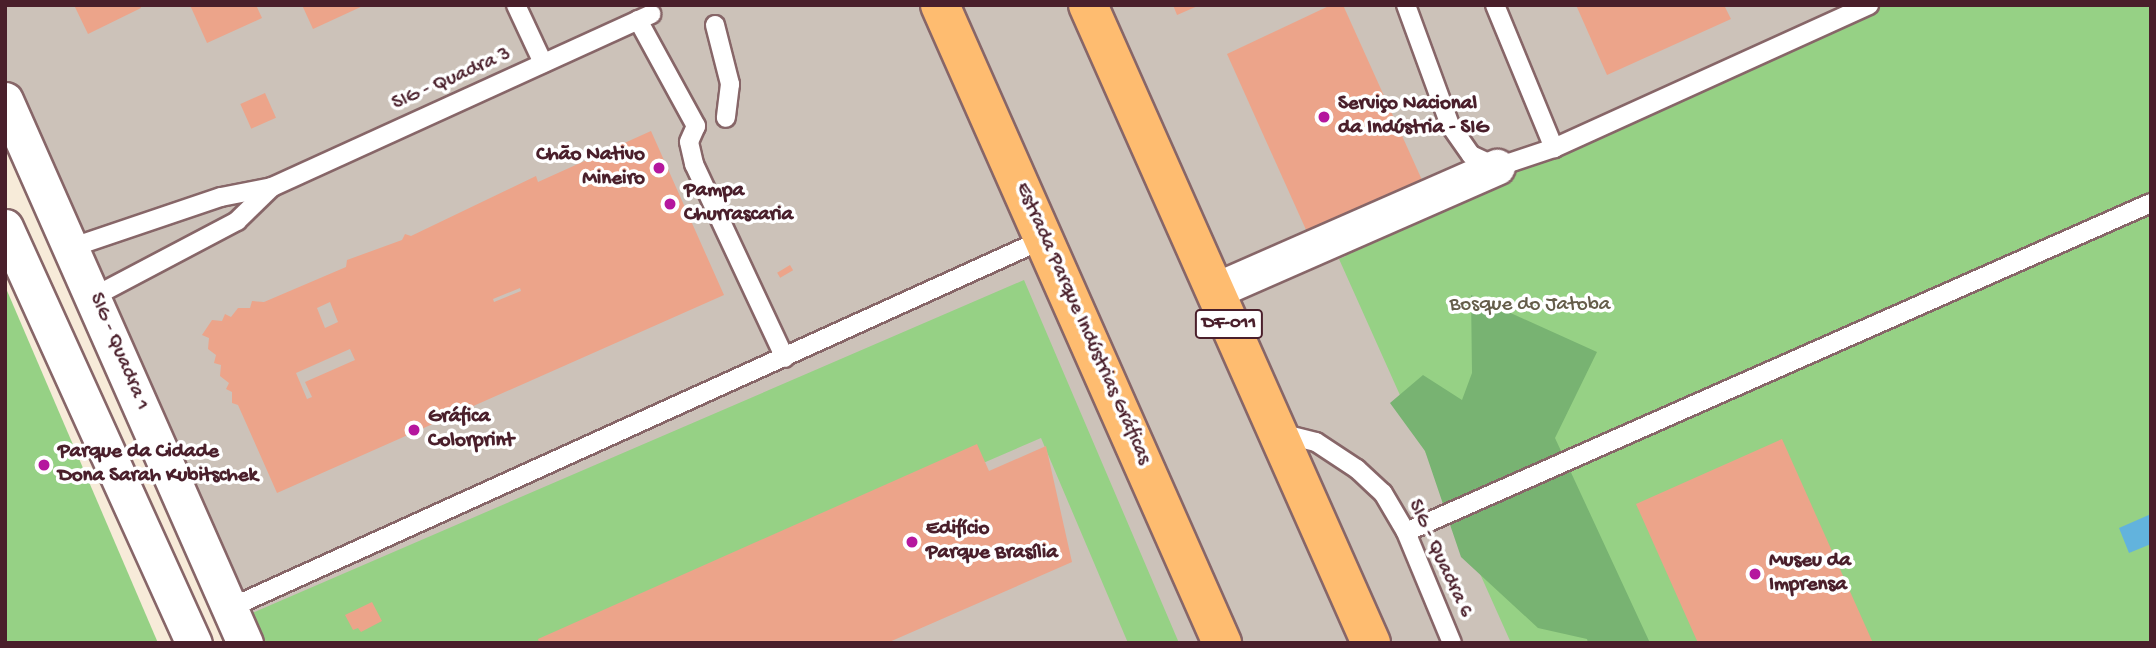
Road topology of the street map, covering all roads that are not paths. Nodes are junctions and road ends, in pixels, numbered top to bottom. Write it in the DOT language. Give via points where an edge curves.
graph roads {
  1 [pos="516,5"];
  2 [pos="940,5"];
  3 [pos="1088,5"];
  4 [pos="1405,5"];
  5 [pos="1495,5"];
  6 [pos="1869,5"];
  7 [pos="715,25"];
  8 [pos="543,63"];
  9 [pos="5,100"];
  10 [pos="726,118"];
  11 [pos="1554,148"];
  12 [pos="1497,167"];
  13 [pos="272,187"];
  14 [pos="2151,203"];
  15 [pos="5,227"];
  16 [pos="1044,239"];
  17 [pos="73,247"];
  18 [pos="1214,291"];
  19 [pos="95,296"];
  20 [pos="785,358"];
  21 [pos="1277,433"];
  22 [pos="1406,532"];
  23 [pos="230,608"];
  24 [pos="194,643"];
  25 [pos="245,643"];
  26 [pos="1222,643"];
  27 [pos="1371,643"];
  28 [pos="1452,643"];
  1 -- 8 [label="lane"];
  2 -- 16 [label="main road, Estrada Parque Indústrias Gráficas"];
  3 -- 18 [label="main road, DF-011"];
  4 -- 12 [label="lane" via="1450,125 1471,155"];
  5 -- 11 [label="lane"];
  6 -- 11 [label="lane"];
  7 -- 10 [label="lane" via="730,84"];
  8 -- 13 [label="lane, SIG - Quadra 3"];
  8 -- 20 [label="lane, SIG - Quadra 3" via="644,17 696,126 689,142 694,164"];
  9 -- 17 [label="street, SIG - Quadra 1"];
  11 -- 12 [label="lane"];
  12 -- 18 [label="street"];
  13 -- 17 [label="lane, SIG - Quadra 3" via="221,197"];
  13 -- 19 [label="lane, SIG - Quadra 3" via="237,221"];
  14 -- 22 [label="lane"];
  15 -- 24 [label="street"];
  16 -- 20 [label="lane"];
  16 -- 26 [label="main road, Estrada Parque Indústrias Gráficas"];
  17 -- 19 [label="street, SIG - Quadra 1"];
  18 -- 21 [label="main road, DF-011"];
  19 -- 23 [label="street, SIG - Quadra 1"];
  20 -- 23 [label="lane"];
  21 -- 22 [label="lane, SIG - Quadra 6" via="1316,442 1357,469 1383,493"];
  21 -- 27 [label="main road, DF-011"];
  22 -- 28 [label="lane, SIG - Quadra 6"];
  23 -- 25 [label="street, SIG - Quadra 1"];
}
